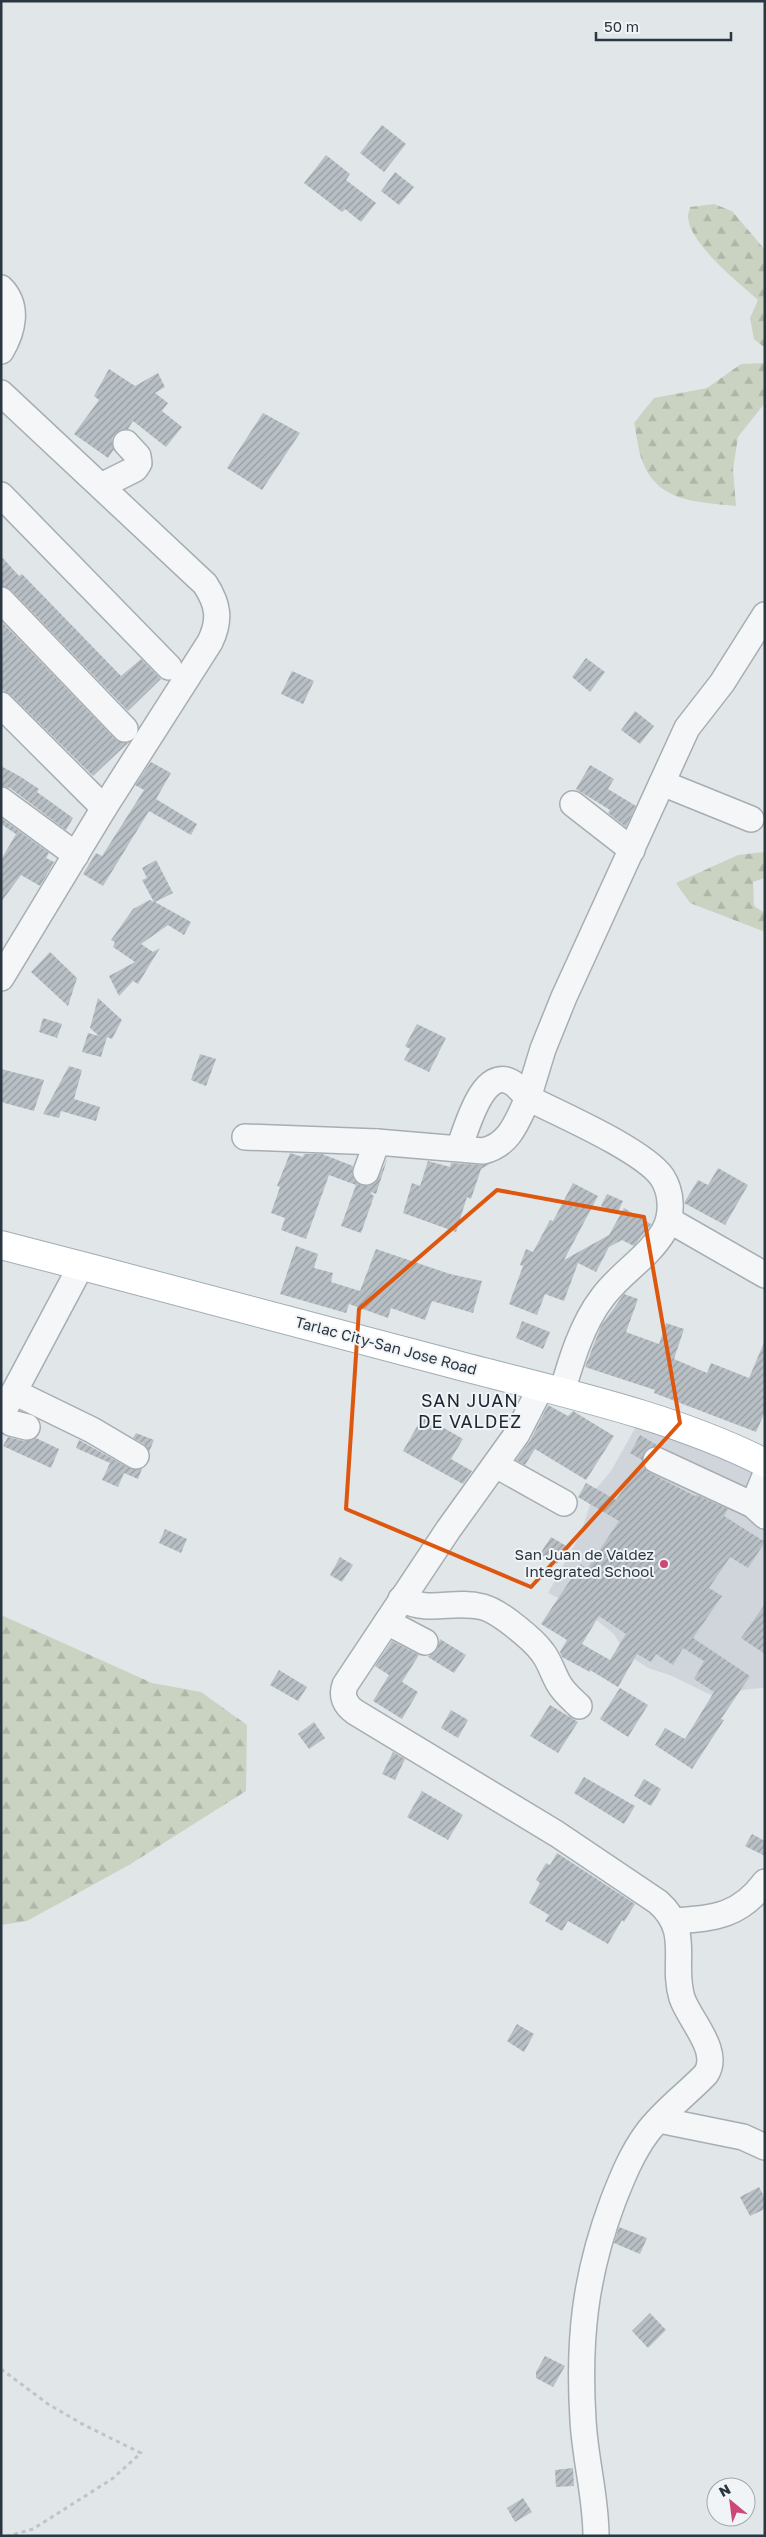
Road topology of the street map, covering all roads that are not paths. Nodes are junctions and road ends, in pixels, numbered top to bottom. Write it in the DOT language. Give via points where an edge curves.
graph roads {
  1 [pos="1,288"];
  2 [pos="1,351"];
  3 [pos="1,393"];
  4 [pos="126,443"];
  5 [pos="101,486"];
  6 [pos="1,495"];
  7 [pos="1,600"];
  8 [pos="765,615"];
  9 [pos="169,666"];
  10 [pos="1,705"];
  11 [pos="125,729"];
  12 [pos="662,783"];
  13 [pos="1,800"];
  14 [pos="573,804"];
  15 [pos="104,808"];
  16 [pos="751,819"];
  17 [pos="632,850"];
  18 [pos="76,854"];
  19 [pos="2,976"];
  20 [pos="528,1098"];
  21 [pos="245,1136"];
  22 [pos="377,1142"];
  23 [pos="459,1148"];
  24 [pos="366,1172"];
  25 [pos="669,1220"];
  26 [pos="1,1245"];
  27 [pos="81,1266"];
  28 [pos="765,1275"];
  29 [pos="551,1390"];
  30 [pos="14,1392"];
  31 [pos="27,1427"];
  32 [pos="136,1456"];
  33 [pos="656,1460"];
  34 [pos="765,1462"];
  35 [pos="496,1465"];
  36 [pos="765,1476"];
  37 [pos="564,1503"];
  38 [pos="759,1511"];
  39 [pos="401,1599"];
  40 [pos="387,1622"];
  41 [pos="425,1642"];
  42 [pos="579,1706"];
  43 [pos="765,1882"];
  44 [pos="674,1921"];
  45 [pos="659,2120"];
  46 [pos="765,2147"];
  47 [pos="596,2536"];
  1 -- 2 [label="street" via="10,298 13,313 12,327"];
  3 -- 5 [label="street"];
  4 -- 5 [label="street" via="138,456 139,463 135,469"];
  5 -- 15 [label="street" via="205,584 215,601 218,618 210,642"];
  6 -- 9 [label="street"];
  7 -- 11 [label="street"];
  8 -- 12 [label="street" via="722,683 690,722"];
  10 -- 15 [label="street"];
  12 -- 16 [label="street"];
  12 -- 17 [label="street"];
  13 -- 18 [label="street"];
  14 -- 17 [label="street"];
  15 -- 18 [label="street"];
  17 -- 20 [label="street" via="553,1025"];
  18 -- 19 [label="street"];
  20 -- 23 [label="street" via="511,1132 498,1146 483,1151"];
  20 -- 23 [label="street" via="510,1081 500,1080 491,1084 479,1097"];
  20 -- 25 [label="street" via="607,1138 656,1169 668,1190"];
  21 -- 22 [label="street"];
  22 -- 23 [label="street"];
  22 -- 24 [label="street"];
  25 -- 28 [label="street"];
  25 -- 29 [label="street" via="652,1248 601,1299 571,1362"];
  26 -- 27 [label="main road, Tarlac City-San Jose Road"];
  27 -- 29 [label="main road, Tarlac City-San Jose Road"];
  27 -- 30 [label="street"];
  29 -- 34 [label="main road, Tarlac City-San Jose Road" via="689,1430"];
  29 -- 35 [label="street"];
  30 -- 31 [label="street" via="4,1410 5,1417 11,1423"];
  30 -- 32 [label="street" via="92,1430"];
  33 -- 38 [label="street"];
  35 -- 37 [label="street"];
  35 -- 39 [label="street"];
  36 -- 38 [label="street"];
  39 -- 40 [label="street"];
  39 -- 42 [label="street" via="420,1607 465,1604 494,1611 538,1647 564,1692"];
  40 -- 41 [label="street"];
  40 -- 44 [label="street" via="346,1685 344,1698 352,1709 557,1834 658,1902"];
  43 -- 44 [label="street" via="751,1899 725,1915"];
  44 -- 45 [label="street" via="680,1949 681,1996 711,2060 706,2074"];
  45 -- 46 [label="street" via="748,2139"];
  45 -- 47 [label="street" via="645,2135 617,2190 595,2251 585,2299 583,2421"];
}
